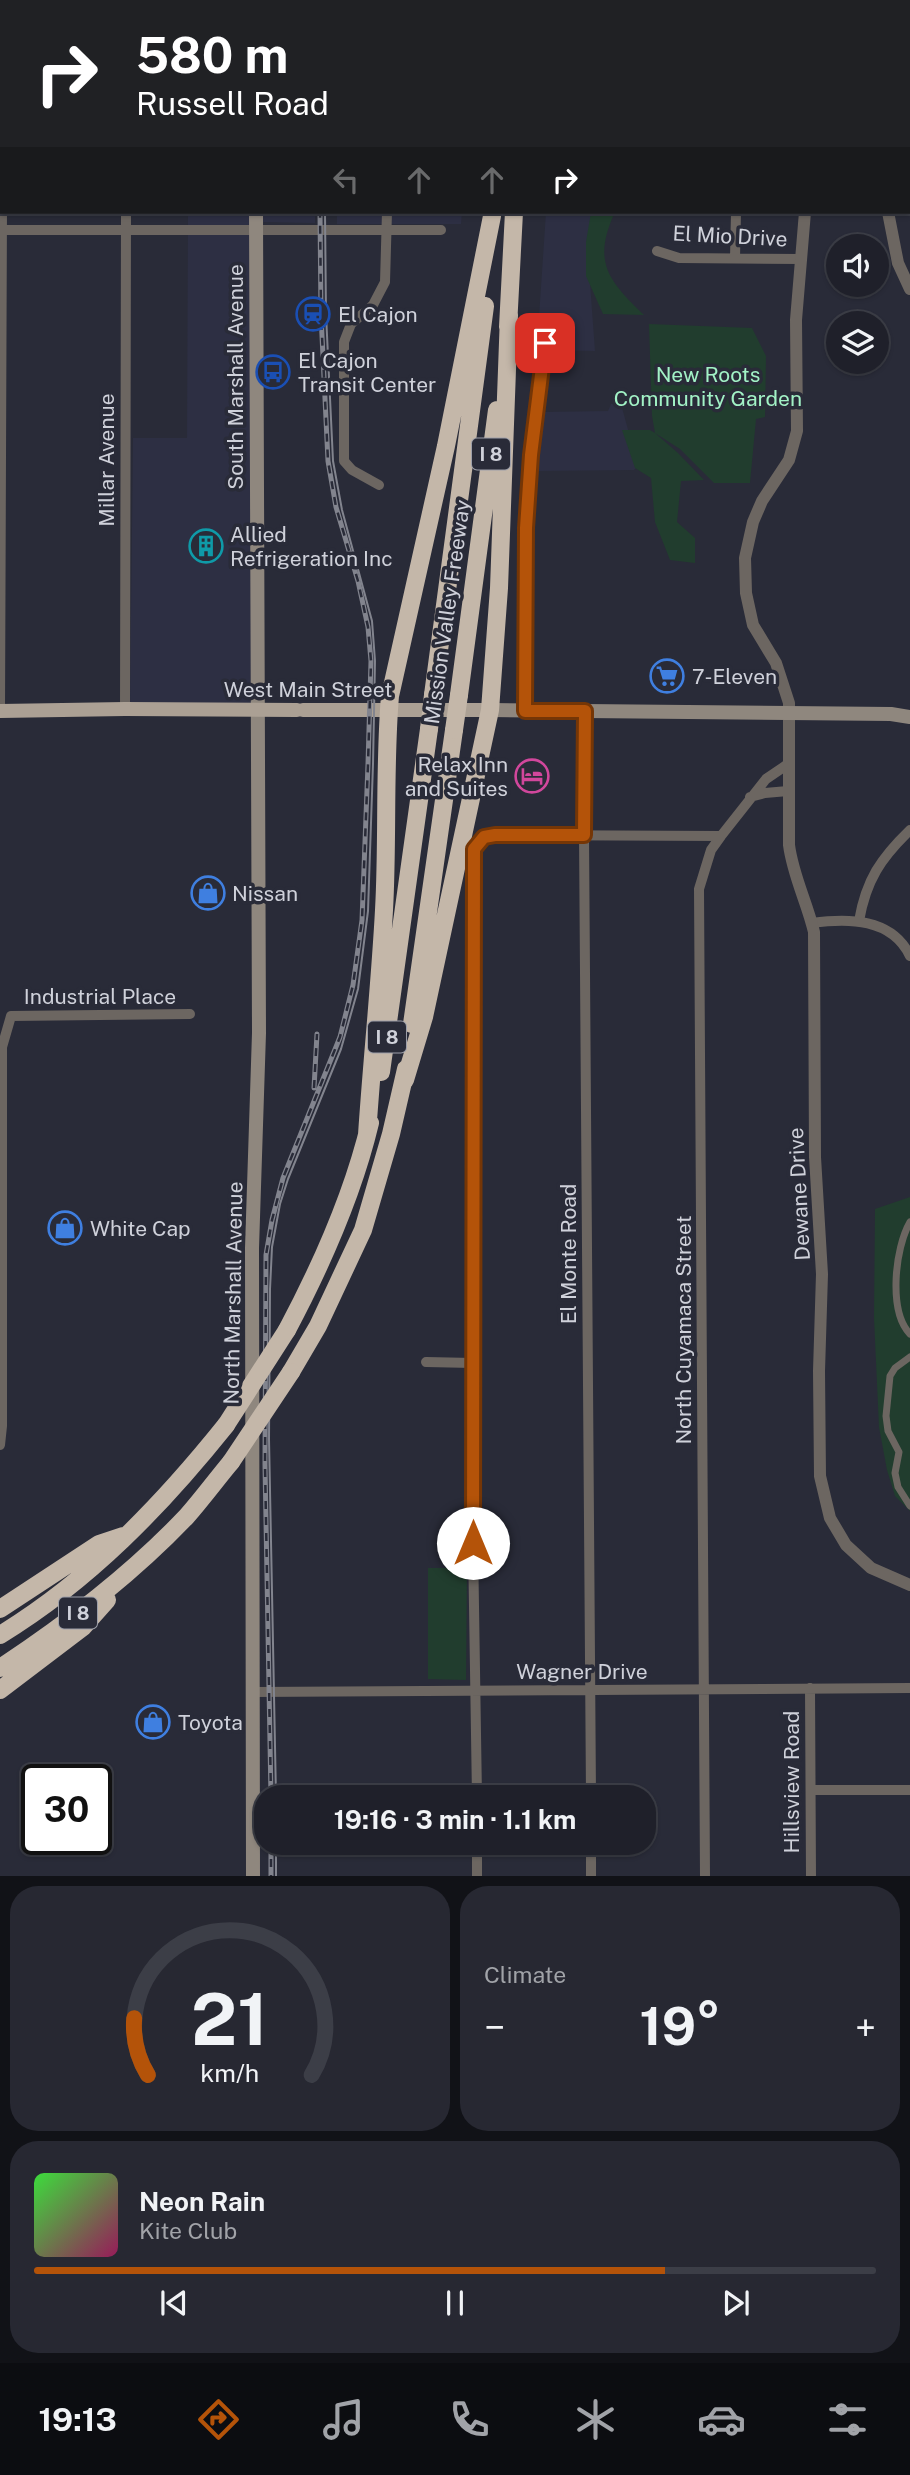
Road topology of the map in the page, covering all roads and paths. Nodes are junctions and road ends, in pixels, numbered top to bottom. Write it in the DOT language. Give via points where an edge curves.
graph roads {
  1 [pos="126,214"];
  2 [pos="256,214"];
  3 [pos="387,214"];
  4 [pos="492,214"];
  5 [pos="514,214"];
  6 [pos="736,214"];
  7 [pos="805,214"];
  8 [pos="888,214"];
  9 [pos="125,228"];
  10 [pos="256,229"];
  11 [pos="386,229"];
  12 [pos="1,230"];
  13 [pos="441,230"];
  14 [pos="657,251"];
  15 [pos="735,258"];
  16 [pos="802,259"];
  17 [pos="910,289"];
  18 [pos="509,315"];
  19 [pos="551,329"];
  20 [pos="379,485"];
  21 [pos="125,709"];
  22 [pos="257,710"];
  23 [pos="388,710"];
  24 [pos="490,710"];
  25 [pos="0,711"];
  26 [pos="525,711"];
  27 [pos="585,711"];
  28 [pos="790,714"];
  29 [pos="910,717"];
  30 [pos="788,764"];
  31 [pos="788,791"];
  32 [pos="750,797"];
  33 [pos="910,830"];
  34 [pos="584,835"];
  35 [pos="720,836"];
  36 [pos="859,921"];
  37 [pos="812,923"];
  38 [pos="910,956"];
  39 [pos="190,1014"];
  40 [pos="1,1075"];
  41 [pos="405,1080"];
  42 [pos="367,1135"];
  43 [pos="910,1222"];
  44 [pos="910,1334"];
  45 [pos="910,1357"];
  46 [pos="426,1362"];
  47 [pos="473,1363"];
  48 [pos="0,1446"];
  49 [pos="910,1506"];
  50 [pos="130,1534"];
  51 [pos="150,1550"];
  52 [pos="910,1585"];
  53 [pos="0,1609"];
  54 [pos="0,1635"];
  55 [pos="0,1668"];
  56 [pos="810,1688"];
  57 [pos="910,1688"];
  58 [pos="705,1689"];
  59 [pos="0,1690"];
  60 [pos="475,1690"];
  61 [pos="591,1690"];
  62 [pos="253,1692"];
  63 [pos="477,1785"];
  64 [pos="591,1785"];
  65 [pos="811,1790"];
  66 [pos="910,1790"];
  67 [pos="477,1855"];
  68 [pos="591,1855"];
  69 [pos="253,1876"];
  70 [pos="477,1876"];
  71 [pos="591,1876"];
  72 [pos="705,1876"];
  73 [pos="811,1876"];
  1 -- 9 [label="street, Millar Avenue"];
  2 -- 10 [label="main road, South Marshall Avenue"];
  3 -- 11 [label="street"];
  4 -- 23 [label="highway"];
  4 -- 42 [label="highway, Mission Valley Freeway / I 8, bridge" via="481,345 387,1041"];
  5 -- 18 [label="highway, Mission Valley Freeway / I 8"];
  6 -- 15 [label="street"];
  7 -- 16 [label="street"];
  8 -- 17 [label="street" via="898,263"];
  9 -- 10 [label="street"];
  9 -- 12 [label="street"];
  9 -- 21 [label="street, Millar Avenue"];
  10 -- 11 [label="street"];
  10 -- 22 [label="main road, South Marshall Avenue"];
  11 -- 13 [label="street"];
  11 -- 20 [label="street" via="385,282 373,305 351,324 344,342 344,461"];
  12 -- 25 [label="street"];
  14 -- 15 [label="street, El Mio Drive" via="680,258"];
  15 -- 16 [label="street, El Mio Drive"];
  16 -- 28 [label="street" via="796,320 797,430 789,460 752,522 745,558 746,593 754,625 776,663"];
  18 -- 24 [label="highway"];
  18 -- 41 [label="highway, Mission Valley Freeway / I 8, bridge"];
  19 -- 26 [label="street" via="545,343 526,528"];
  21 -- 22 [label="main road, West Main Street"];
  21 -- 25 [label="main road, West Main Street"];
  22 -- 23 [label="main road, West Main Street"];
  22 -- 62 [label="main road, North Marshall Avenue"];
  23 -- 24 [label="main road, West Main Street"];
  23 -- 42 [label="highway" via="384,911"];
  24 -- 26 [label="main road, West Main Street"];
  24 -- 41 [label="highway" via="424,1017"];
  26 -- 27 [label="main road, West Main Street"];
  27 -- 28 [label="main road, West Main Street"];
  27 -- 34 [label="street, El Monte Road"];
  28 -- 29 [label="main road, West Main Street"];
  28 -- 30 [label="street"];
  30 -- 31 [label="street, Dewane Drive"];
  30 -- 32 [label="street, North Cuyamaca Street"];
  31 -- 32 [label="street"];
  31 -- 37 [label="street, Dewane Drive" via="792,867"];
  32 -- 35 [label="street, North Cuyamaca Street"];
  33 -- 36 [label="street" via="875,870"];
  34 -- 35 [label="street"];
  34 -- 47 [label="street" via="484,837 474,849"];
  34 -- 61 [label="street, El Monte Road"];
  35 -- 58 [label="street, North Cuyamaca Street" via="699,889"];
  36 -- 37 [label="street"];
  36 -- 38 [label="street" via="887,932"];
  37 -- 52 [label="street, Dewane Drive" via="815,1157 822,1274 820,1476 829,1514 846,1545 871,1568"];
  39 -- 40 [label="street, Industrial Place" via="11,1016 2,1047"];
  40 -- 48 [label="street"];
  41 -- 51 [label="highway, Mission Valley Freeway / I 8, bridge" via="363,1230 318,1326 231,1462 187,1516"];
  42 -- 50 [label="highway, Mission Valley Freeway / I 8, bridge" via="319,1268 287,1330 226,1425"];
  43 -- 44 [label="street" via="902,1237 897,1288 898,1313"];
  45 -- 49 [label="street" via="890,1376 886,1416 899,1452 898,1487"];
  46 -- 47 [label="street"];
  47 -- 60 [label="street"];
  50 -- 53 [label="highway" via="99,1544"];
  50 -- 54 [label="highway, Mission Valley Freeway / I 8" via="88,1572"];
  51 -- 55 [label="highway, Mission Valley Freeway / I 8" via="95,1600"];
  51 -- 59 [label="highway" via="83,1627"];
  56 -- 57 [label="street, Wagner Drive"];
  56 -- 58 [label="street, Wagner Drive"];
  56 -- 65 [label="street, Hillsview Road"];
  58 -- 61 [label="street, Wagner Drive"];
  58 -- 72 [label="street, North Cuyamaca Street"];
  60 -- 61 [label="street, Wagner Drive"];
  60 -- 62 [label="street, Wagner Drive"];
  60 -- 63 [label="street"];
  61 -- 64 [label="street, El Monte Road"];
  62 -- 69 [label="main road, North Marshall Avenue"];
  65 -- 66 [label="street"];
  65 -- 73 [label="street, Hillsview Road"];
  67 -- 70 [label="street"];
  68 -- 71 [label="street"];
}
